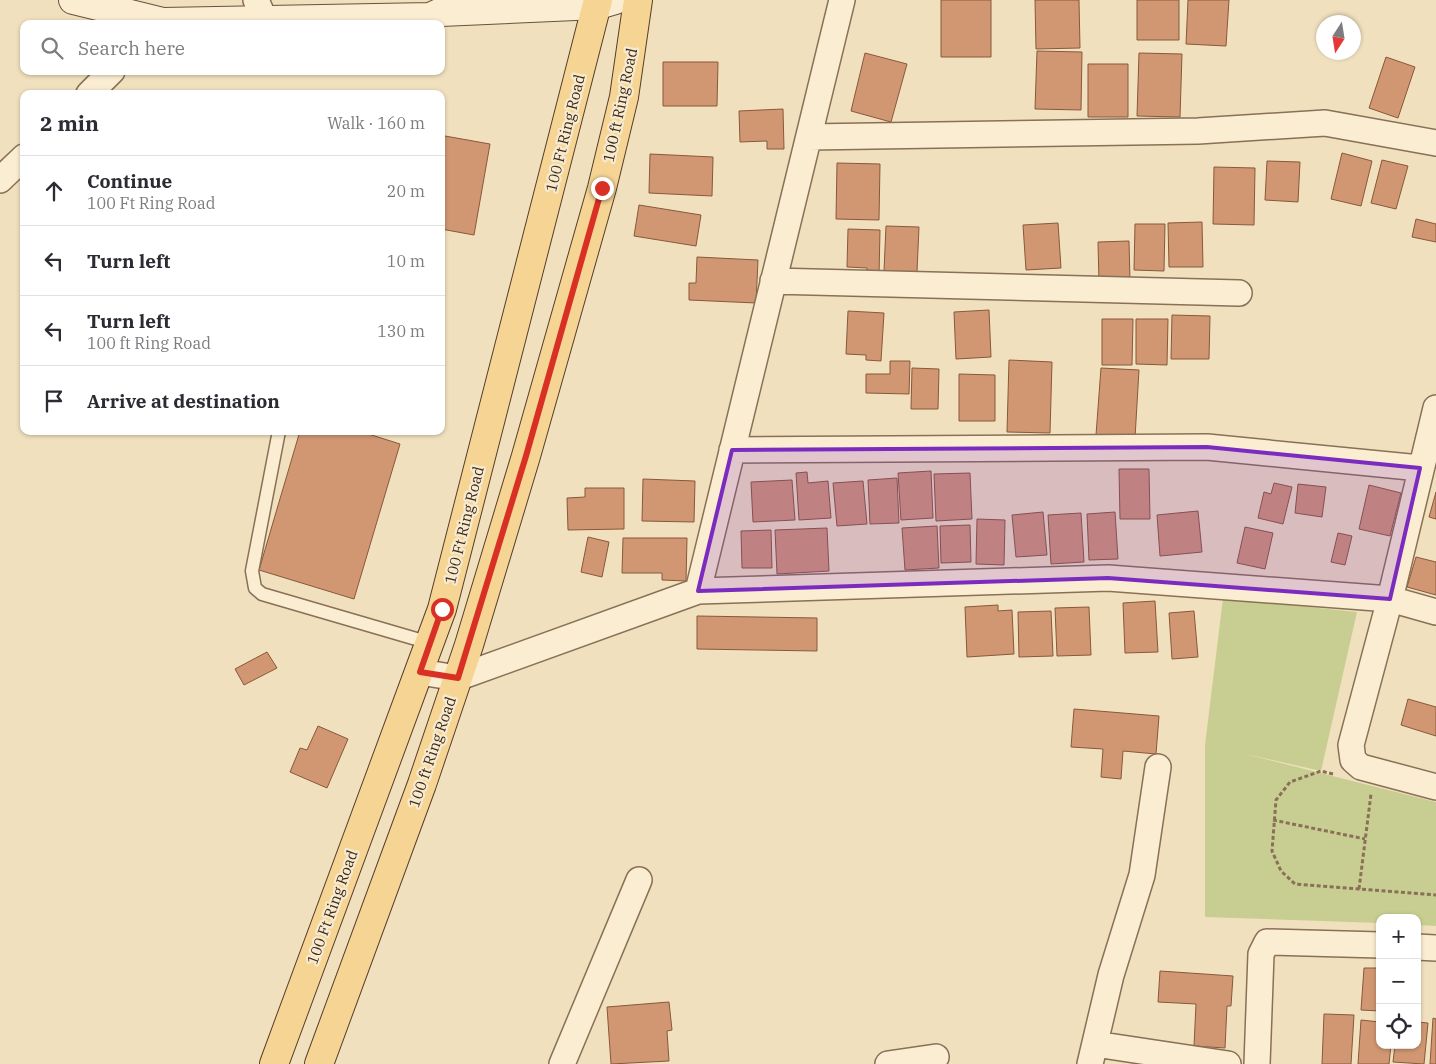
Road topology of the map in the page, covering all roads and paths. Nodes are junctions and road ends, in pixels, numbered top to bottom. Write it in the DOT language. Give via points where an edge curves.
graph roads {
  1 [pos="73,0"];
  2 [pos="638,0"];
  3 [pos="842,0"];
  4 [pos="604,2"];
  5 [pos="98,4"];
  6 [pos="438,6"];
  7 [pos="260,11"];
  8 [pos="152,20"];
  9 [pos="186,20"];
  10 [pos="108,75"];
  11 [pos="93,90"];
  12 [pos="809,137"];
  13 [pos="1436,143"];
  14 [pos="20,161"];
  15 [pos="0,180"];
  16 [pos="774,281"];
  17 [pos="1239,293"];
  18 [pos="1436,408"];
  19 [pos="278,435"];
  20 [pos="732,450"];
  21 [pos="1420,468"];
  22 [pos="698,592"];
  23 [pos="1390,599"];
  24 [pos="1436,612"];
  25 [pos="430,642"];
  26 [pos="420,672"];
  27 [pos="458,678"];
  28 [pos="1158,767"];
  29 [pos="1338,775"];
  30 [pos="1436,787"];
  31 [pos="1371,793"];
  32 [pos="1273,820"];
  33 [pos="1365,839"];
  34 [pos="638,880"];
  35 [pos="1359,889"];
  36 [pos="1436,894"];
  37 [pos="1376,944"];
  38 [pos="1421,946"];
  39 [pos="1436,948"];
  40 [pos="1093,1054"];
  41 [pos="936,1057"];
  42 [pos="274,1064"];
  43 [pos="319,1064"];
  44 [pos="562,1064"];
  45 [pos="888,1064"];
  46 [pos="1228,1064"];
  47 [pos="1257,1064"];
  1 -- 5 [label="main road"];
  2 -- 27 [label="main road, 100 ft Ring Road" via="624,97 602,188 526,456"];
  3 -- 12 [label="street"];
  4 -- 6 [label="main road"];
  4 -- 25 [label="main road, 100 Ft Ring Road"];
  5 -- 8 [label="main road"];
  6 -- 7 [label="main road" via="430,17"];
  7 -- 9 [label="main road"];
  10 -- 11 [label="street"];
  12 -- 13 [label="street" via="1198,131 1325,123"];
  12 -- 16 [label="street"];
  14 -- 15 [label="street"];
  16 -- 17 [label="street"];
  16 -- 20 [label="street"];
  18 -- 21 [label="street"];
  19 -- 25 [label="lane" via="252,571 255,588 262,594"];
  20 -- 21 [label="street" via="1207,447"];
  20 -- 22 [label="street"];
  21 -- 23 [label="street"];
  22 -- 23 [label="street" via="1108,578"];
  22 -- 27 [label="street"];
  23 -- 24 [label="street"];
  23 -- 30 [label="street" via="1351,745 1352,760 1361,767"];
  25 -- 26 [label="main road, 100 Ft Ring Road"];
  26 -- 27 [label="street"];
  26 -- 42 [label="main road, 100 Ft Ring Road"];
  27 -- 43 [label="main road, 100 ft Ring Road"];
  28 -- 40 [label="street" via="1142,875 1111,975"];
  29 -- 32 [label="path" via="1320,771 1290,782 1276,800"];
  31 -- 33 [label="path"];
  32 -- 33 [label="path"];
  32 -- 35 [label="path" via="1272,851 1281,870 1295,884"];
  33 -- 35 [label="path"];
  34 -- 44 [label="street"];
  35 -- 36 [label="path"];
  37 -- 47 [label="street" via="1267,942 1261,954"];
  38 -- 39 [label="street"];
  40 -- 46 [label="street"];
  41 -- 45 [label="street"];
}
